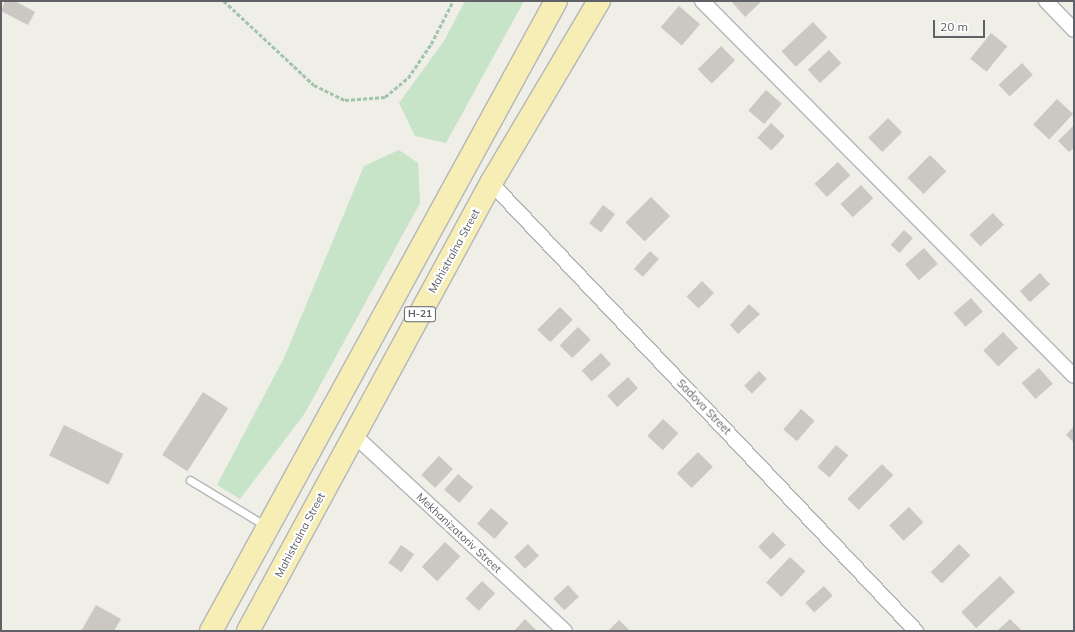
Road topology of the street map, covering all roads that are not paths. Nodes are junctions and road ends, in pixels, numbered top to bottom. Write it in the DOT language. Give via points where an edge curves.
graph roads {
  1 [pos="556,1"];
  2 [pos="599,1"];
  3 [pos="702,1"];
  4 [pos="1046,1"];
  5 [pos="1074,30"];
  6 [pos="491,183"];
  7 [pos="1074,376"];
  8 [pos="354,435"];
  9 [pos="190,480"];
  10 [pos="268,528"];
  11 [pos="211,631"];
  12 [pos="248,631"];
  13 [pos="565,631"];
  14 [pos="916,631"];
  1 -- 10 [label="main road, Н-21"];
  2 -- 6 [label="main road, Mahistralna Street / Н-21"];
  3 -- 7 [label="street"];
  4 -- 5 [label="street"];
  6 -- 8 [label="main road, Mahistralna Street / Н-21"];
  6 -- 14 [label="street, Sadova Street"];
  8 -- 12 [label="main road, Mahistralna Street / Н-21"];
  8 -- 13 [label="street, Mekhanizatoriv Street"];
  9 -- 10 [label="lane"];
  10 -- 11 [label="main road, Н-21"];
}
